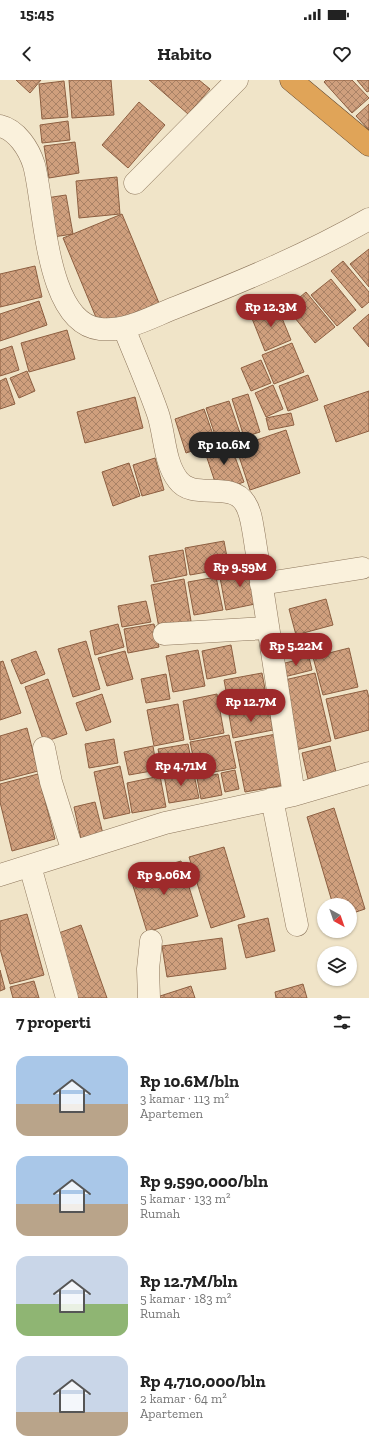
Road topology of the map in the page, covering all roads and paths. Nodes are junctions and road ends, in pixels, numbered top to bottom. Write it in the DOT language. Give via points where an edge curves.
graph roads {
  1 [pos="237,80"];
  2 [pos="291,80"];
  3 [pos="0,126"];
  4 [pos="369,145"];
  5 [pos="135,183"];
  6 [pos="369,219"];
  7 [pos="124,328"];
  8 [pos="362,568"];
  9 [pos="261,584"];
  10 [pos="267,628"];
  11 [pos="164,634"];
  12 [pos="44,748"];
  13 [pos="369,773"];
  14 [pos="294,795"];
  15 [pos="272,799"];
  16 [pos="73,852"];
  17 [pos="30,866"];
  18 [pos="0,875"];
  19 [pos="297,925"];
  20 [pos="151,942"];
  21 [pos="67,998"];
  22 [pos="149,998"];
  1 -- 5 [label="street"];
  2 -- 4 [label="highway"];
  3 -- 7 [label="street" via="15,133 34,165 44,230 63,298 74,315 84,324 100,329"];
  6 -- 7 [label="street" via="330,241 226,289"];
  7 -- 9 [label="street" via="158,414 173,473 179,482 188,488 233,493 245,502 254,535"];
  8 -- 9 [label="street"];
  9 -- 10 [label="street"];
  10 -- 11 [label="street"];
  10 -- 14 [label="street"];
  12 -- 16 [label="street" via="51,782"];
  13 -- 14 [label="street"];
  14 -- 15 [label="street"];
  15 -- 16 [label="street" via="165,823"];
  15 -- 19 [label="street"];
  16 -- 17 [label="street"];
  17 -- 18 [label="street"];
  17 -- 21 [label="street"];
  20 -- 22 [label="street" via="148,969"];
}
